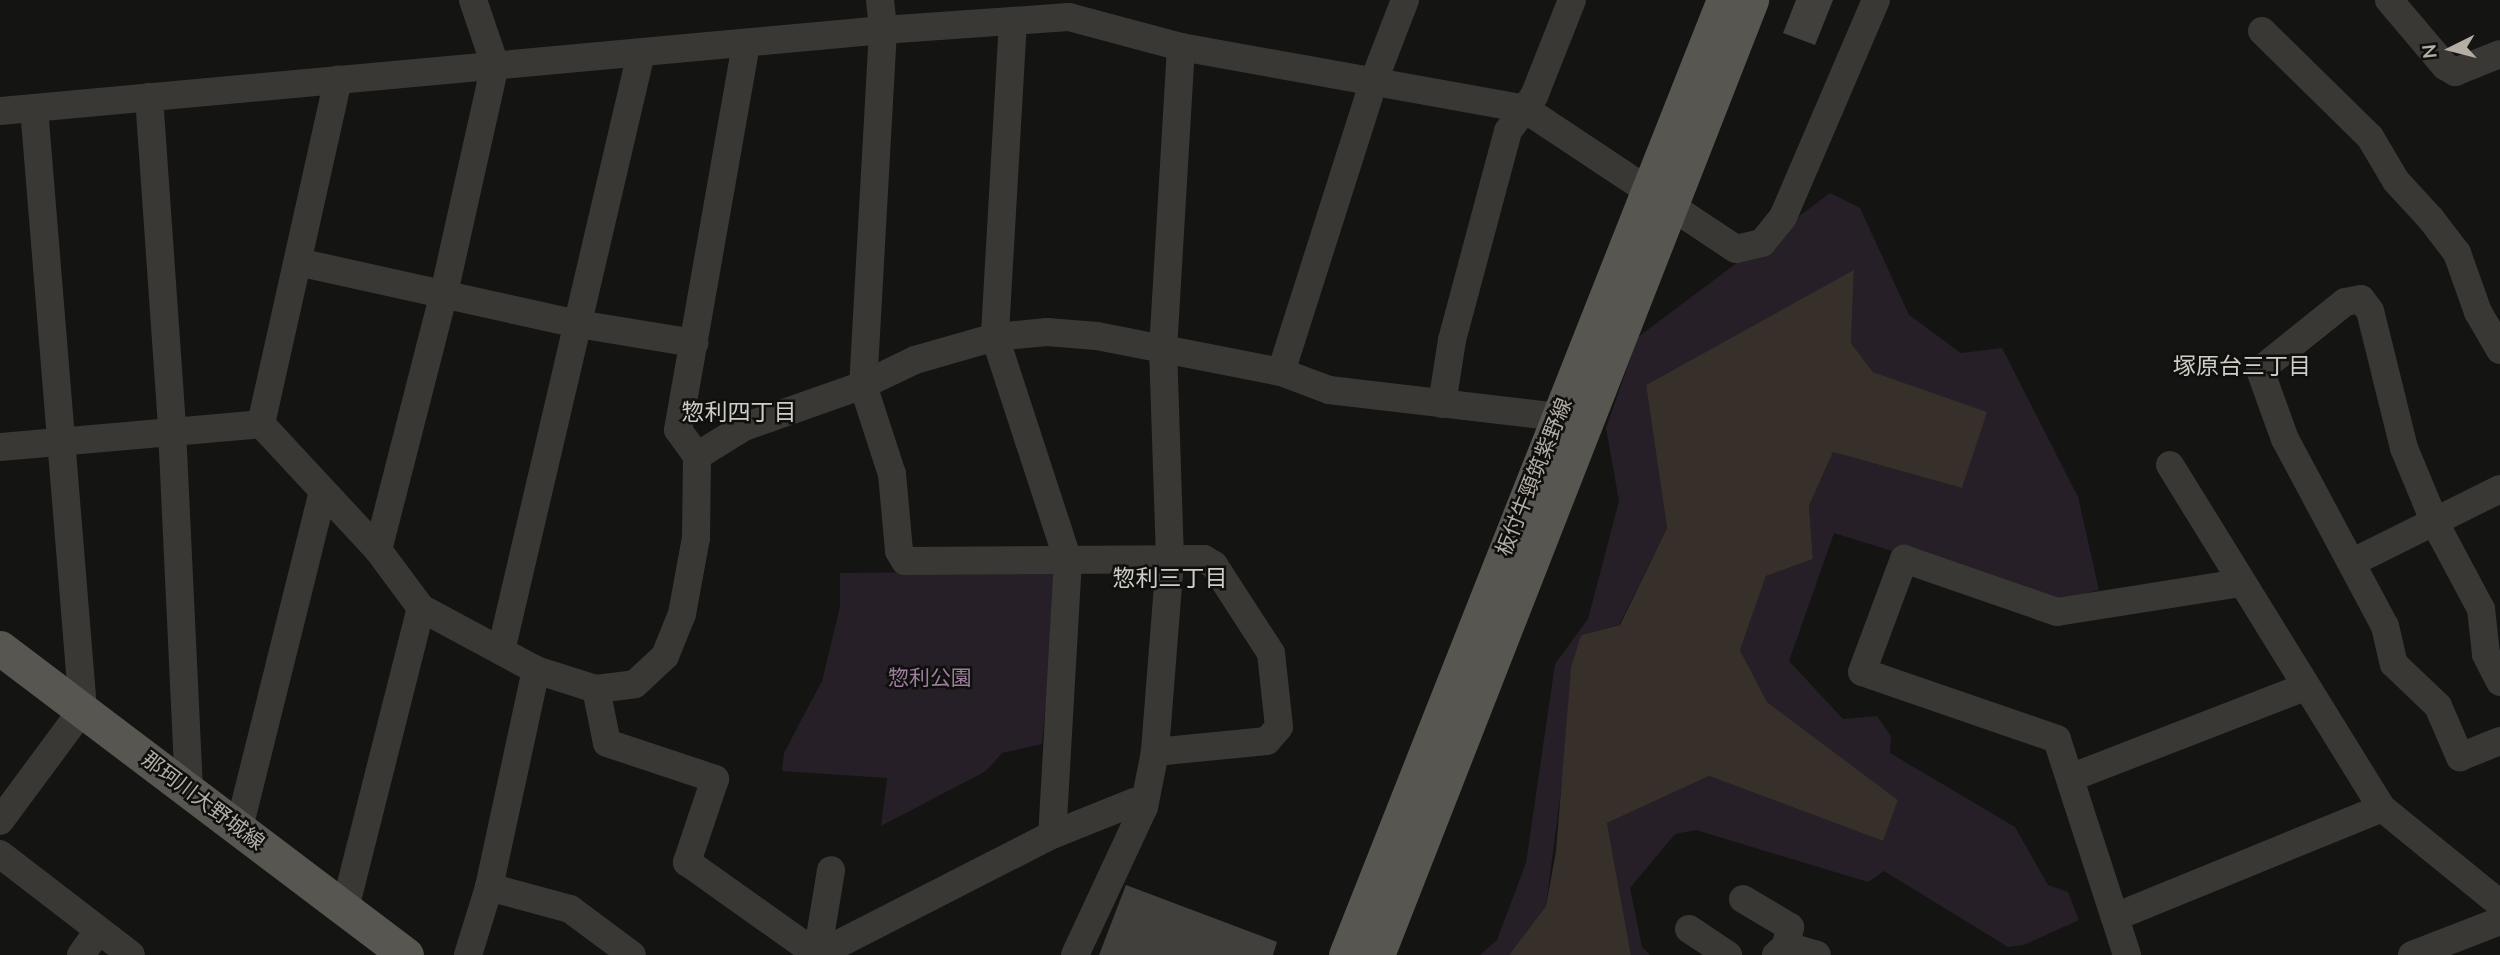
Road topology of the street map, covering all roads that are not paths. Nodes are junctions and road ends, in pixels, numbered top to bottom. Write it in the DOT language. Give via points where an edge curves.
graph roads {
  1 [pos="473,0"];
  2 [pos="880,0"];
  3 [pos="1405,0"];
  4 [pos="1572,0"];
  5 [pos="1724,0"];
  6 [pos="1751,0"];
  7 [pos="1876,0"];
  8 [pos="2389,0"];
  9 [pos="1013,21"];
  10 [pos="883,30"];
  11 [pos="2262,31"];
  12 [pos="746,46"];
  13 [pos="1181,47"];
  14 [pos="641,53"];
  15 [pos="2500,54"];
  16 [pos="495,65"];
  17 [pos="338,80"];
  18 [pos="1373,83"];
  19 [pos="149,97"];
  20 [pos="34,107"];
  21 [pos="1525,109"];
  22 [pos="0,111"];
  23 [pos="1660,198"];
  24 [pos="298,262"];
  25 [pos="444,293"];
  26 [pos="578,324"];
  27 [pos="995,337"];
  28 [pos="694,343"];
  29 [pos="1163,348"];
  30 [pos="2500,350"];
  31 [pos="1281,372"];
  32 [pos="863,385"];
  33 [pos="1442,404"];
  34 [pos="1558,417"];
  35 [pos="261,424"];
  36 [pos="172,429"];
  37 [pos="64,442"];
  38 [pos="0,447"];
  39 [pos="697,456"];
  40 [pos="2170,465"];
  41 [pos="323,491"];
  42 [pos="2499,491"];
  43 [pos="2435,523"];
  44 [pos="378,550"];
  45 [pos="1068,560"];
  46 [pos="1170,560"];
  47 [pos="2353,562"];
  48 [pos="2241,583"];
  49 [pos="421,608"];
  50 [pos="0,648"];
  51 [pos="501,651"];
  52 [pos="536,670"];
  53 [pos="2500,682"];
  54 [pos="2305,687"];
  55 [pos="596,689"];
  56 [pos="83,709"];
  57 [pos="2500,741"];
  58 [pos="1155,752"];
  59 [pos="2070,778"];
  60 [pos="188,790"];
  61 [pos="1144,807"];
  62 [pos="2382,808"];
  63 [pos="0,821"];
  64 [pos="239,828"];
  65 [pos="1052,835"];
  66 [pos="0,854"];
  67 [pos="831,870"];
  68 [pos="489,887"];
  69 [pos="1743,898"];
  70 [pos="2500,904"];
  71 [pos="345,908"];
  72 [pos="2115,917"];
  73 [pos="2500,921"];
  74 [pos="1689,929"];
  75 [pos="98,930"];
  76 [pos="1781,950"];
  77 [pos="81,955"];
  78 [pos="131,955"];
  79 [pos="406,955"];
  80 [pos="468,955"];
  81 [pos="632,955"];
  82 [pos="817,955"];
  83 [pos="1053,955"];
  84 [pos="1074,955"];
  85 [pos="1346,955"];
  86 [pos="1377,955"];
  87 [pos="1728,955"];
  88 [pos="1817,955"];
  89 [pos="2127,955"];
  90 [pos="2412,955"];
  1 -- 16 [label="street"];
  2 -- 10 [label="street"];
  3 -- 18 [label="street"];
  4 -- 21 [label="street"];
  5 -- 23 [label="main road, 板付牛頸筑紫野線"];
  6 -- 23 [label="main road, 板付牛頸筑紫野線"];
  7 -- 23 [label="street" via="1783,217 1762,243 1736,249"];
  8 -- 15 [label="street" via="2455,72"];
  9 -- 10 [label="street"];
  9 -- 13 [label="street" via="1069,18"];
  9 -- 27 [label="street"];
  10 -- 12 [label="street"];
  10 -- 32 [label="street"];
  11 -- 30 [label="street" via="2370,137 2396,181 2457,253 2478,312"];
  12 -- 14 [label="street"];
  12 -- 28 [label="street"];
  13 -- 18 [label="street"];
  13 -- 29 [label="street"];
  14 -- 16 [label="street"];
  14 -- 26 [label="street"];
  16 -- 17 [label="street"];
  16 -- 25 [label="street"];
  17 -- 19 [label="street"];
  17 -- 24 [label="street"];
  18 -- 21 [label="street"];
  18 -- 31 [label="street"];
  19 -- 20 [label="street"];
  19 -- 36 [label="street"];
  20 -- 22 [label="street"];
  20 -- 37 [label="street"];
  21 -- 23 [label="street"];
  21 -- 33 [label="street" via="1508,131 1452,340"];
  23 -- 34 [label="main road, 板付牛頸筑紫野線"];
  23 -- 86 [label="main road, 板付牛頸筑紫野線"];
  24 -- 25 [label="street"];
  24 -- 35 [label="street"];
  25 -- 26 [label="street"];
  25 -- 44 [label="street"];
  26 -- 28 [label="street"];
  26 -- 51 [label="street"];
  27 -- 29 [label="street" via="1047,332"];
  27 -- 32 [label="street" via="915,360"];
  27 -- 45 [label="street"];
  28 -- 39 [label="street" via="678,430"];
  29 -- 31 [label="street"];
  29 -- 46 [label="street"];
  31 -- 33 [label="street" via="1329,390"];
  32 -- 39 [label="street" via="744,426"];
  32 -- 45 [label="street" via="892,474 905,561"];
  33 -- 34 [label="street"];
  34 -- 85 [label="main road, 板付牛頸筑紫野線"];
  35 -- 36 [label="street"];
  35 -- 41 [label="street"];
  36 -- 37 [label="street"];
  36 -- 60 [label="street"];
  37 -- 38 [label="street"];
  37 -- 56 [label="street"];
  39 -- 55 [label="street" via="696,538 682,614 665,656 635,684"];
  40 -- 48 [label="street"];
  41 -- 44 [label="street"];
  41 -- 64 [label="street"];
  42 -- 43 [label="street"];
  43 -- 47 [label="street"];
  43 -- 47 [label="street" via="2404,448 2370,311 2361,299 2345,302 2260,370 2285,439"];
  43 -- 53 [label="street" via="2481,609 2486,654"];
  44 -- 49 [label="street"];
  45 -- 46 [label="street"];
  45 -- 65 [label="street"];
  46 -- 58 [label="street"];
  46 -- 58 [label="street" via="1204,559 1214,565 1271,653 1279,727 1267,741"];
  47 -- 57 [label="street" via="2385,626 2394,664 2438,706 2460,757"];
  48 -- 54 [label="street"];
  48 -- 59 [label="street" via="2057,612 1903,559 1861,672 2057,739"];
  49 -- 51 [label="street"];
  49 -- 71 [label="street"];
  50 -- 56 [label="main road, 那珂川大野城線"];
  51 -- 52 [label="street"];
  52 -- 55 [label="street"];
  52 -- 68 [label="street"];
  54 -- 59 [label="street"];
  54 -- 62 [label="street"];
  55 -- 82 [label="street" via="607,743 715,779 687,862"];
  56 -- 60 [label="main road, 那珂川大野城線"];
  56 -- 63 [label="street"];
  58 -- 61 [label="street"];
  59 -- 72 [label="street"];
  60 -- 64 [label="main road, 那珂川大野城線"];
  61 -- 65 [label="street" via="1133,802"];
  61 -- 84 [label="street"];
  62 -- 70 [label="street"];
  62 -- 72 [label="street"];
  64 -- 71 [label="main road, 那珂川大野城線"];
  65 -- 82 [label="street"];
  66 -- 75 [label="street"];
  67 -- 82 [label="street"];
  68 -- 80 [label="street"];
  68 -- 81 [label="street" via="570,909"];
  69 -- 76 [label="street" via="1790,927"];
  71 -- 79 [label="main road, 那珂川大野城線"];
  72 -- 89 [label="street"];
  73 -- 90 [label="street"];
  74 -- 87 [label="street"];
  75 -- 77 [label="street"];
  75 -- 78 [label="street"];
  76 -- 88 [label="street"];
  83 -- 84 [label="street" via="1060,951"];
}
